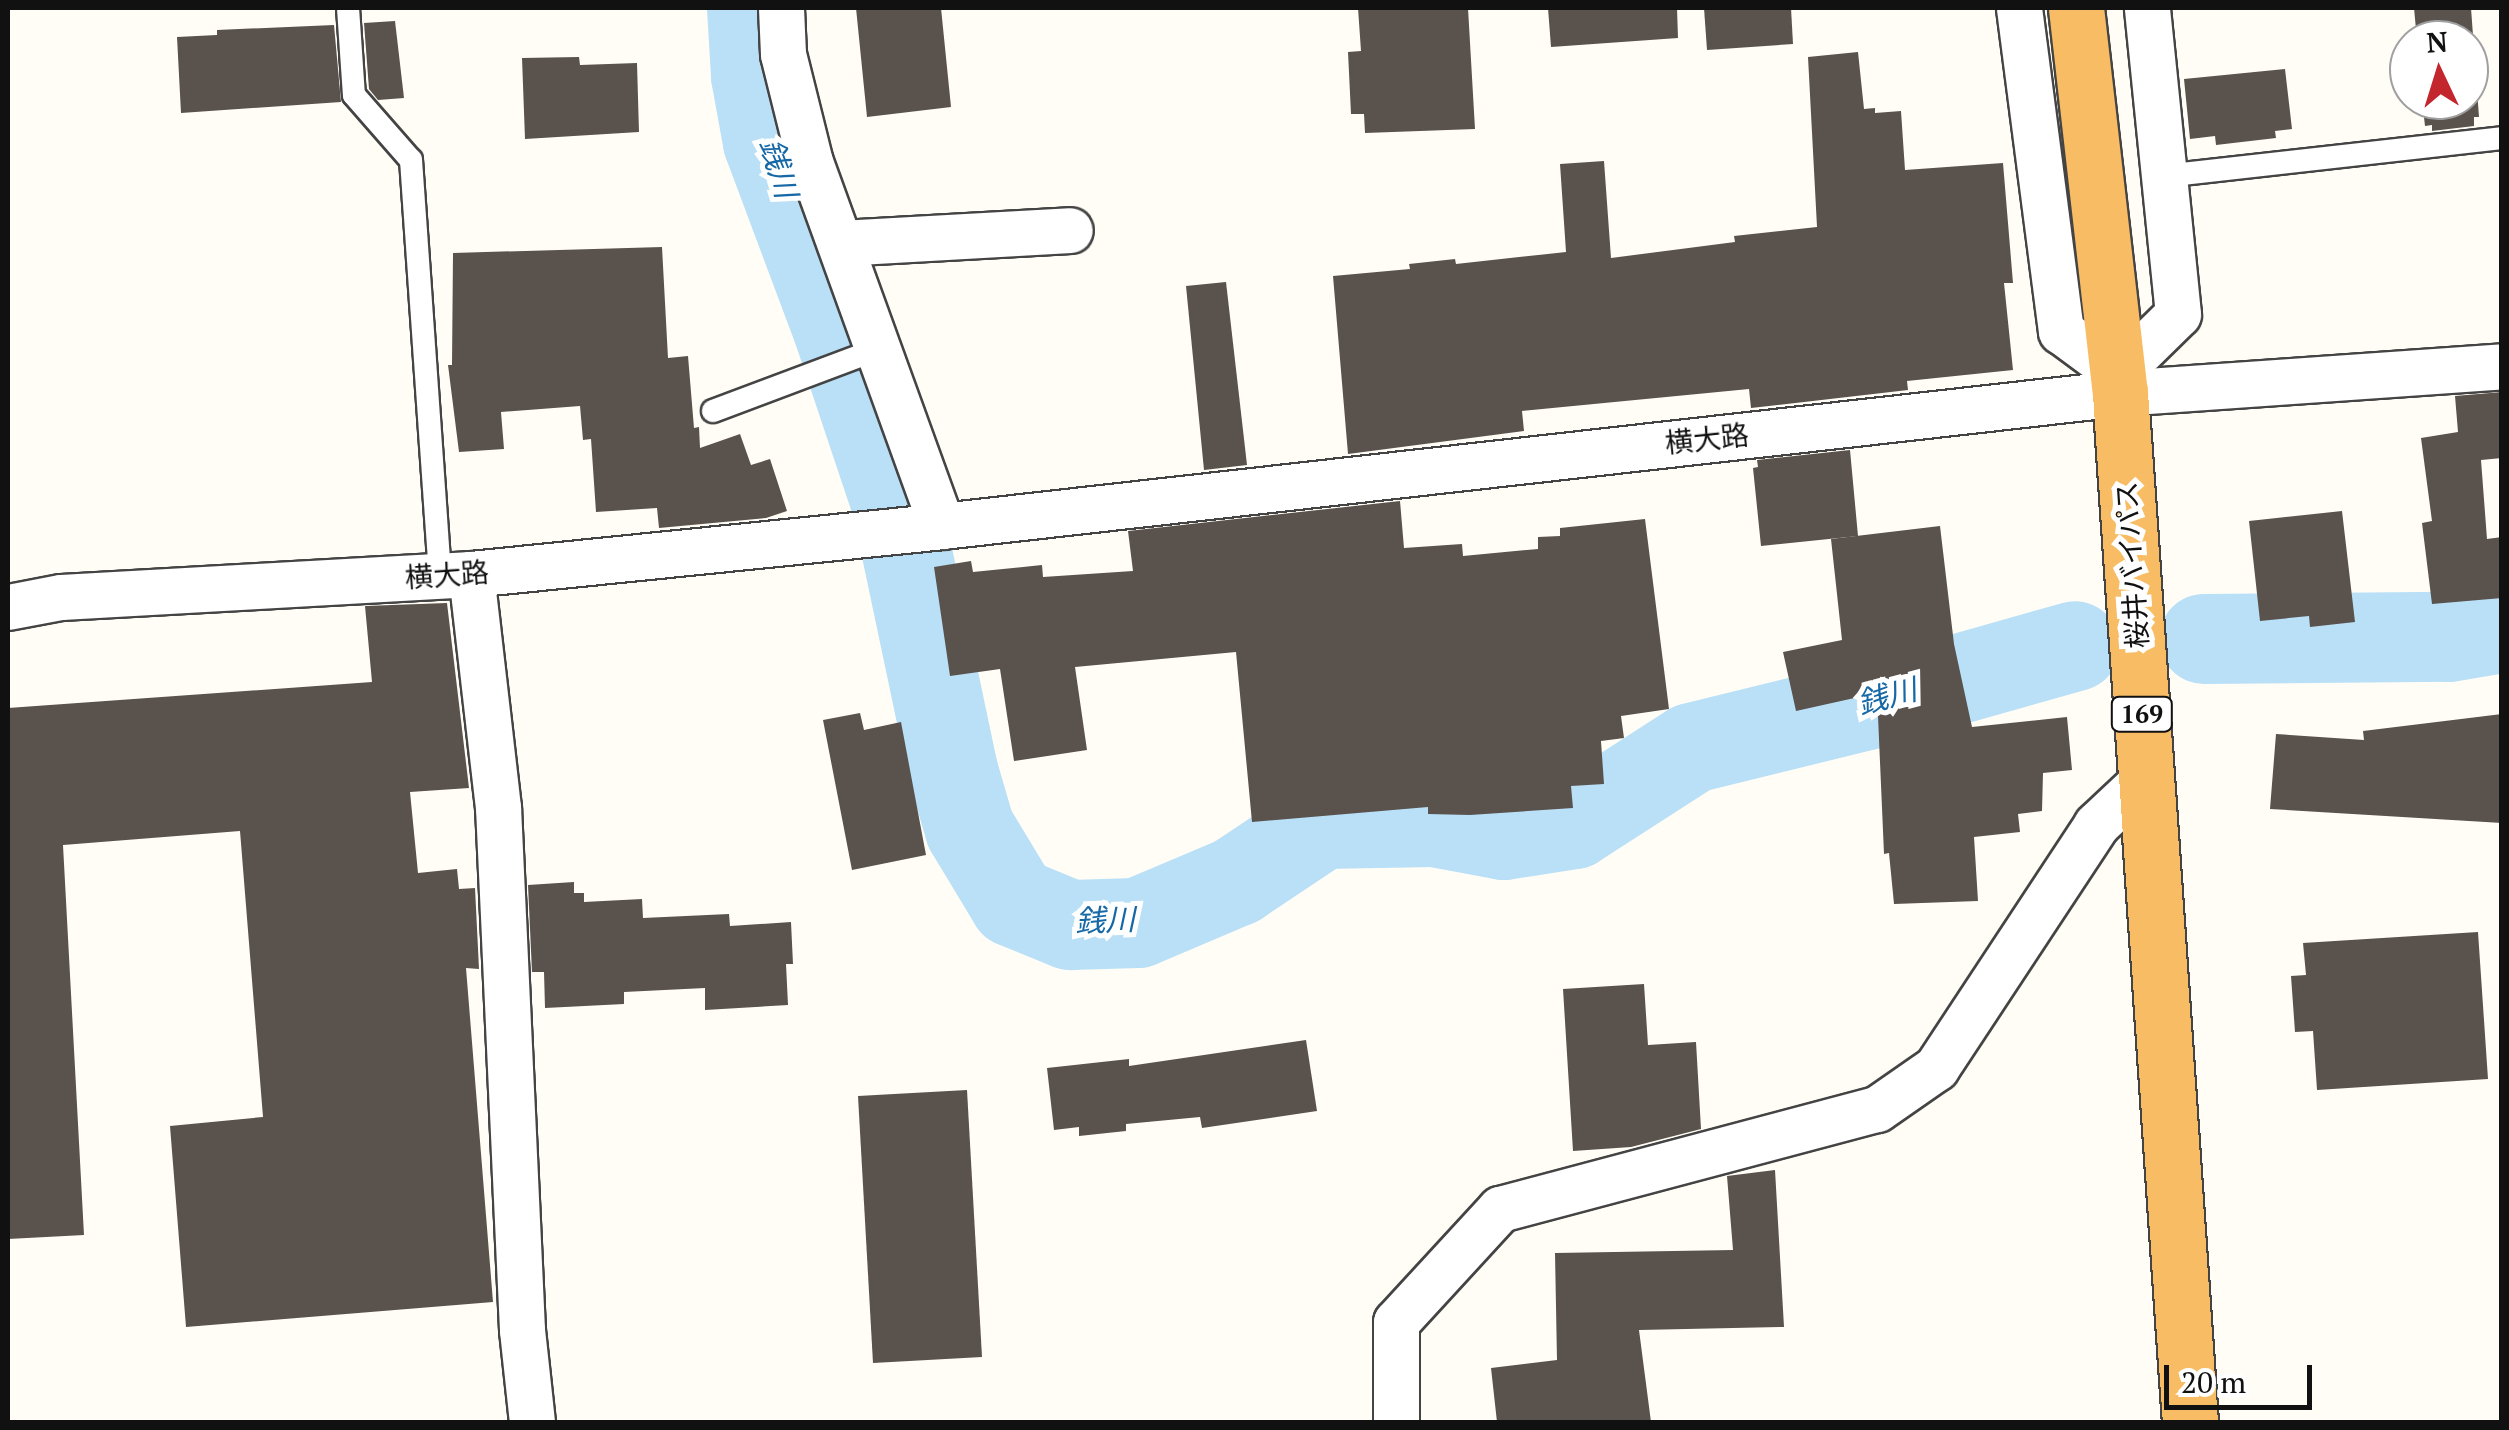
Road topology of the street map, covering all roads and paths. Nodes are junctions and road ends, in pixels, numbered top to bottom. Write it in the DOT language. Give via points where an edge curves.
graph roads {
  1 [pos="348,8"];
  2 [pos="781,8"];
  3 [pos="2019,8"];
  4 [pos="2076,8"];
  5 [pos="2147,8"];
  6 [pos="2502,138"];
  7 [pos="2164,176"];
  8 [pos="1070,230"];
  9 [pos="840,243"];
  10 [pos="869,352"];
  11 [pos="2502,366"];
  12 [pos="2119,383"];
  13 [pos="713,411"];
  14 [pos="914,529"];
  15 [pos="455,575"];
  16 [pos="8,608"];
  17 [pos="2146,778"];
  18 [pos="532,1422"];
  19 [pos="1396,1422"];
  20 [pos="2190,1422"];
  1 -- 15 [label="lane" via="354,96 410,160"];
  2 -- 9 [label="street" via="783,54 810,162"];
  3 -- 12 [label="street" via="2061,330"];
  4 -- 12 [label="highway, 桜井バイパス / 169"];
  5 -- 7 [label="street"];
  6 -- 7 [label="lane"];
  7 -- 12 [label="street" via="2178,314"];
  8 -- 9 [label="street"];
  9 -- 10 [label="street"];
  10 -- 13 [label="lane"];
  10 -- 14 [label="street"];
  11 -- 12 [label="street, 横大路"];
  12 -- 14 [label="street, 横大路"];
  12 -- 17 [label="highway, 桜井バイパス / 169"];
  14 -- 15 [label="street, 横大路"];
  15 -- 16 [label="street, 横大路" via="62,597"];
  15 -- 18 [label="street" via="498,807"];
  17 -- 19 [label="street" via="2096,825 1936,1068 1876,1109 1500,1210 1396,1322"];
  17 -- 20 [label="highway, 桜井バイパス / 169"];
}
